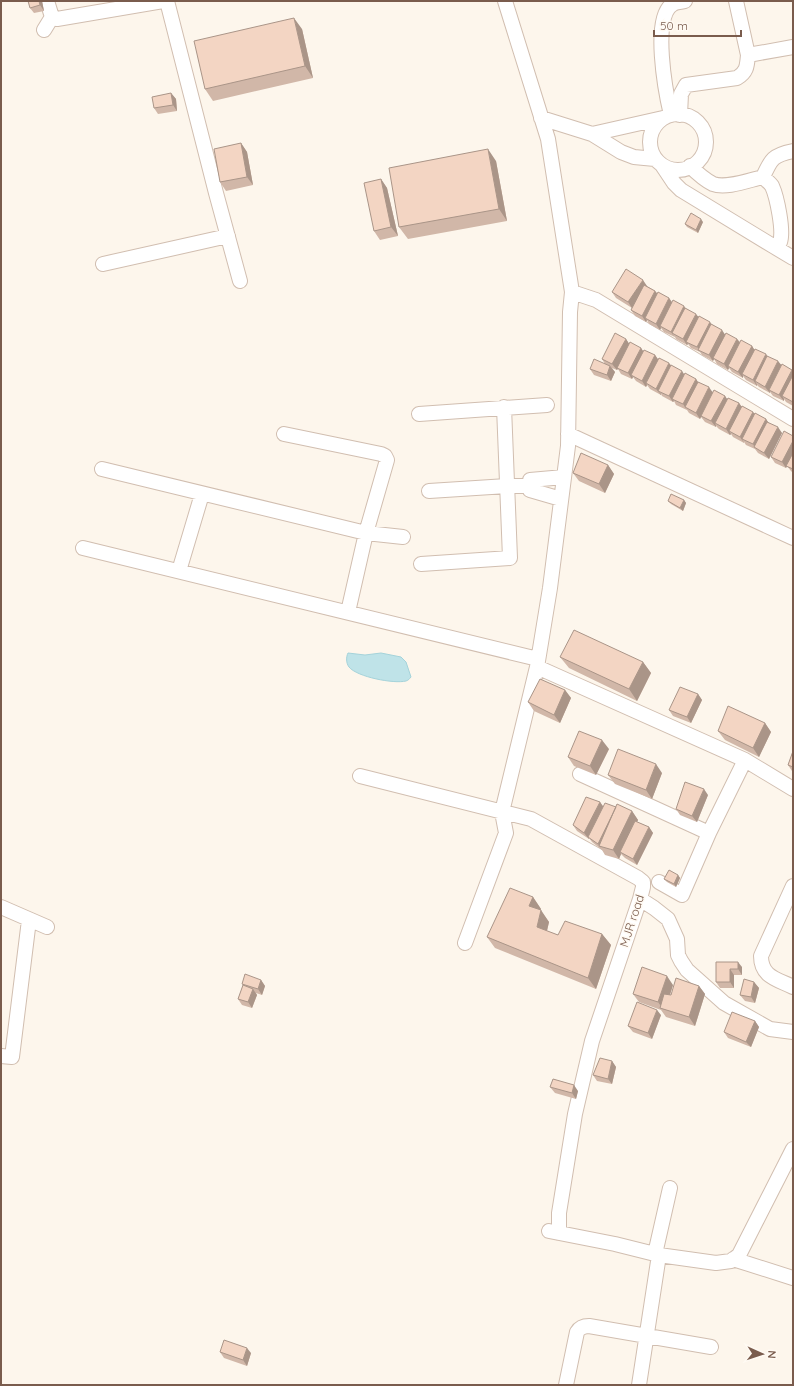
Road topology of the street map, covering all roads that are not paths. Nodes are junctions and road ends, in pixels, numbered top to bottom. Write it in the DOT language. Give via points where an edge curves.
graph roads {
  1 [pos="47,1"];
  2 [pos="163,1"];
  3 [pos="168,1"];
  4 [pos="505,1"];
  5 [pos="685,1"];
  6 [pos="736,1"];
  7 [pos="52,18"];
  8 [pos="44,30"];
  9 [pos="793,47"];
  10 [pos="748,55"];
  11 [pos="671,116"];
  12 [pos="541,118"];
  13 [pos="592,134"];
  14 [pos="793,151"];
  15 [pos="659,162"];
  16 [pos="690,166"];
  17 [pos="763,177"];
  18 [pos="228,236"];
  19 [pos="773,246"];
  20 [pos="793,258"];
  21 [pos="103,264"];
  22 [pos="240,281"];
  23 [pos="572,292"];
  24 [pos="547,405"];
  25 [pos="504,407"];
  26 [pos="419,414"];
  27 [pos="793,418"];
  28 [pos="284,434"];
  29 [pos="568,434"];
  30 [pos="102,469"];
  31 [pos="564,477"];
  32 [pos="507,486"];
  33 [pos="530,486"];
  34 [pos="429,491"];
  35 [pos="202,494"];
  36 [pos="561,499"];
  37 [pos="366,533"];
  38 [pos="403,537"];
  39 [pos="793,538"];
  40 [pos="83,548"];
  41 [pos="421,564"];
  42 [pos="179,571"];
  43 [pos="348,612"];
  44 [pos="537,663"];
  45 [pos="745,760"];
  46 [pos="580,774"];
  47 [pos="360,776"];
  48 [pos="793,789"];
  49 [pos="502,812"];
  50 [pos="709,833"];
  51 [pos="659,882"];
  52 [pos="793,886"];
  53 [pos="640,899"];
  54 [pos="1,907"];
  55 [pos="29,920"];
  56 [pos="47,927"];
  57 [pos="465,943"];
  58 [pos="793,987"];
  59 [pos="793,1032"];
  60 [pos="1,1056"];
  61 [pos="793,1149"];
  62 [pos="670,1188"];
  63 [pos="657,1255"];
  64 [pos="733,1259"];
  65 [pos="793,1278"];
  66 [pos="647,1337"];
  67 [pos="711,1348"];
  68 [pos="566,1385"];
  69 [pos="639,1385"];
  1 -- 7 [label="street"];
  2 -- 7 [label="street"];
  3 -- 18 [label="street"];
  4 -- 12 [label="street"];
  5 -- 11 [label="street" via="673,4 667,10 663,21 662,60"];
  6 -- 10 [label="street"];
  7 -- 8 [label="street"];
  9 -- 10 [label="street"];
  10 -- 11 [label="street" via="744,74 737,78 686,85"];
  11 -- 13 [label="street"];
  11 -- 15 [label="street" via="656,125 651,133 651,151"];
  11 -- 16 [label="street" via="690,116 703,129 705,148 702,156"];
  12 -- 13 [label="street"];
  12 -- 23 [label="street" via="548,139"];
  13 -- 15 [label="street" via="621,152"];
  14 -- 17 [label="street" via="779,154 772,160"];
  15 -- 16 [label="street" via="670,169 679,170"];
  15 -- 19 [label="street" via="681,190"];
  16 -- 17 [label="street" via="708,181 723,186"];
  17 -- 19 [label="street" via="771,184 777,200 781,238"];
  18 -- 21 [label="street"];
  18 -- 22 [label="street"];
  19 -- 20 [label="street"];
  23 -- 27 [label="street" via="596,300"];
  23 -- 29 [label="street"];
  24 -- 25 [label="street"];
  25 -- 26 [label="street"];
  25 -- 32 [label="street"];
  28 -- 37 [label="street" via="385,456"];
  29 -- 31 [label="street"];
  29 -- 39 [label="street"];
  30 -- 35 [label="street"];
  31 -- 33 [label="street" via="530,480"];
  31 -- 36 [label="street"];
  32 -- 33 [label="street"];
  32 -- 34 [label="street"];
  32 -- 41 [label="street" via="510,558"];
  33 -- 36 [label="street" via="530,490"];
  35 -- 37 [label="street"];
  35 -- 42 [label="street"];
  36 -- 44 [label="street" via="550,588"];
  37 -- 38 [label="street"];
  37 -- 43 [label="street"];
  40 -- 42 [label="street"];
  42 -- 43 [label="street"];
  43 -- 44 [label="street"];
  44 -- 45 [label="street"];
  44 -- 49 [label="street"];
  45 -- 48 [label="street"];
  45 -- 50 [label="street"];
  46 -- 50 [label="street"];
  47 -- 49 [label="street, MJR road"];
  49 -- 53 [label="street, MJR road" via="531,819 638,878 643,887"];
  49 -- 57 [label="street" via="506,834"];
  50 -- 51 [label="street" via="682,895"];
  52 -- 58 [label="street" via="761,956 763,970 768,975"];
  53 -- 59 [label="street" via="668,919 677,939 680,961 724,1003 770,1030"];
  53 -- 63 [label="street, MJR road" via="592,1041 575,1114 554,1232"];
  54 -- 55 [label="street"];
  55 -- 56 [label="street"];
  55 -- 60 [label="street" via="12,1057"];
  61 -- 64 [label="street" via="739,1255"];
  62 -- 63 [label="street"];
  63 -- 64 [label="street" via="716,1263"];
  63 -- 66 [label="street"];
  64 -- 65 [label="street"];
  66 -- 67 [label="street"];
  66 -- 68 [label="street" via="583,1326 577,1332"];
  66 -- 69 [label="street"];
}
